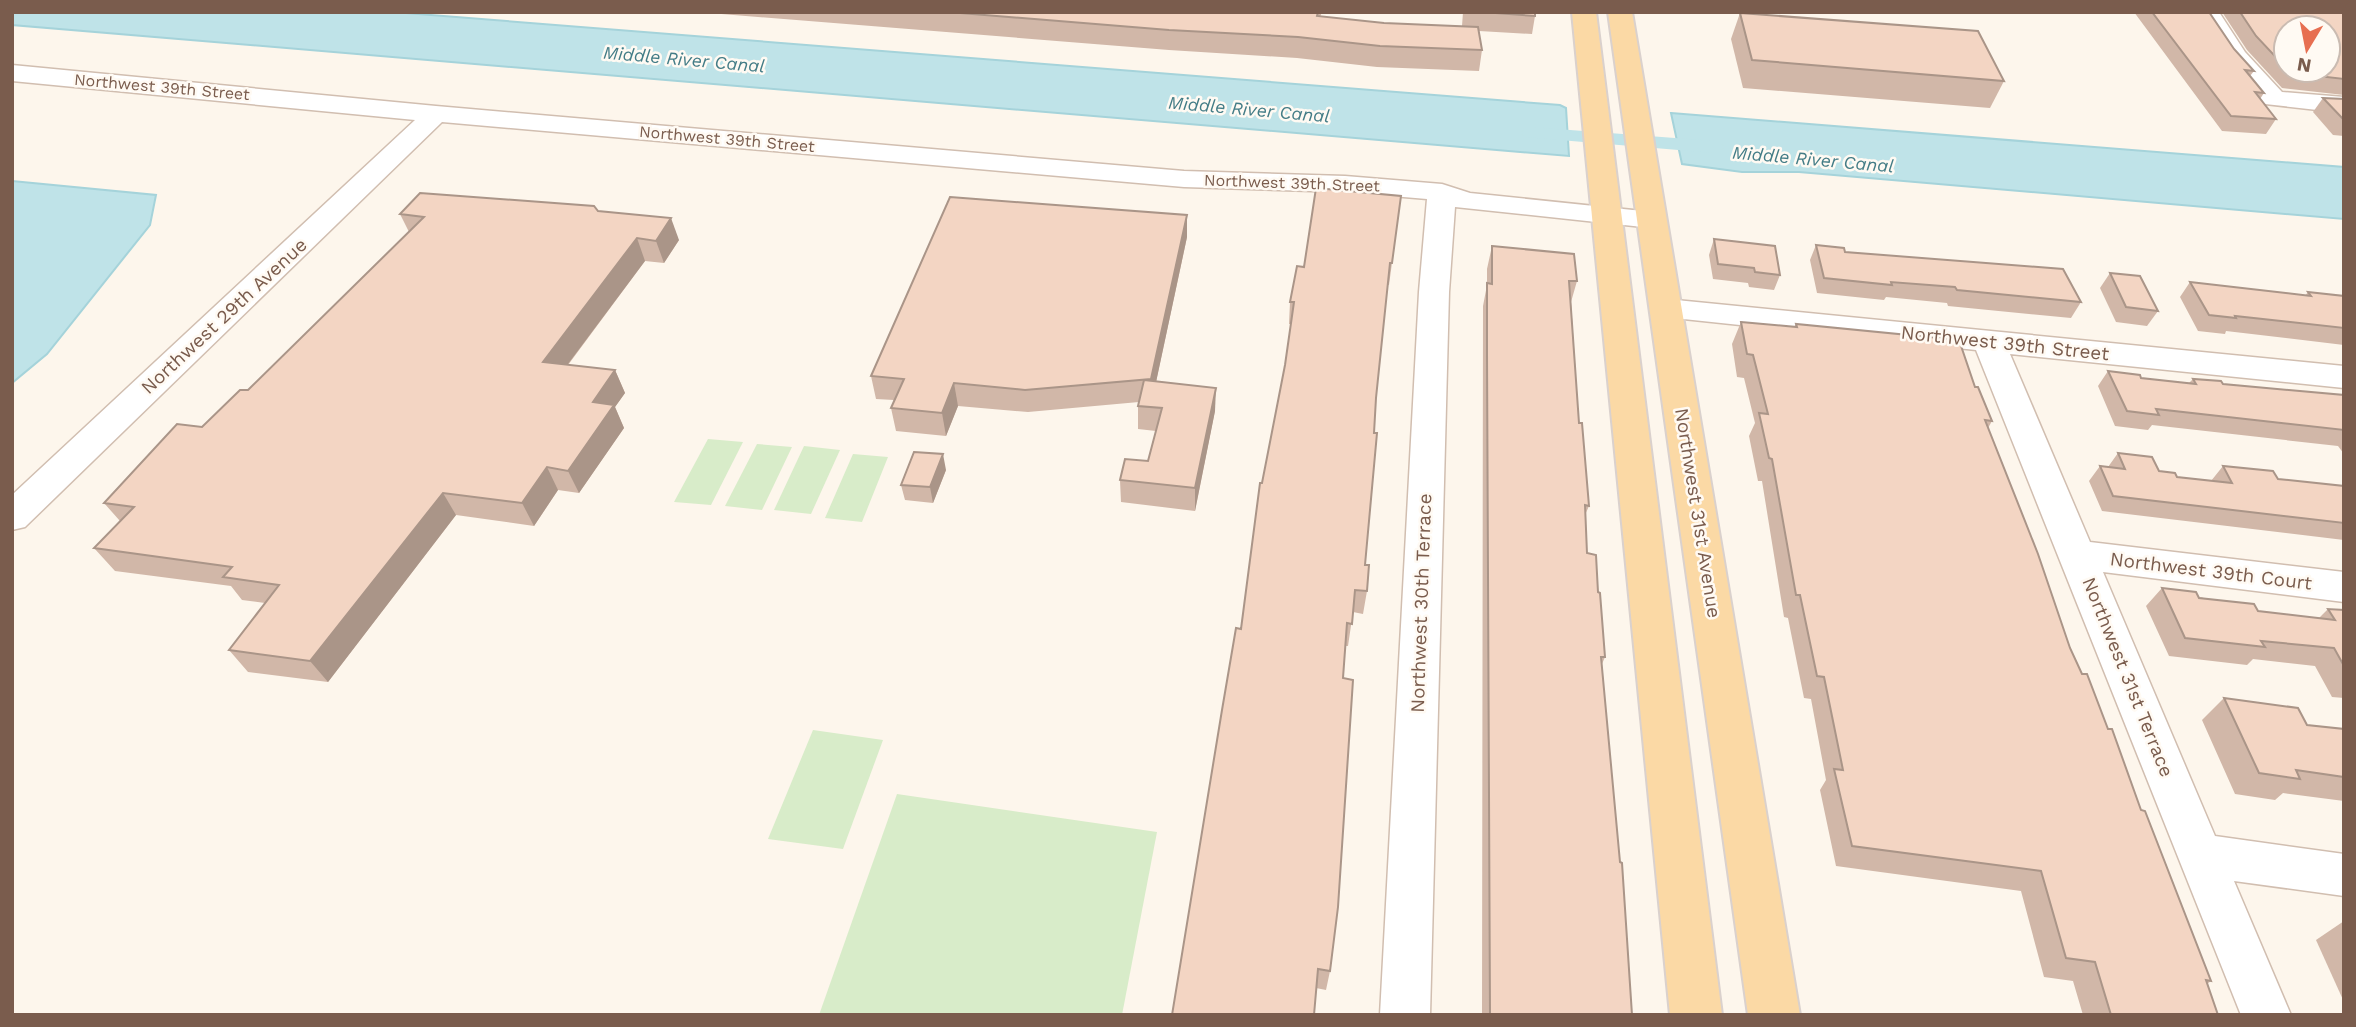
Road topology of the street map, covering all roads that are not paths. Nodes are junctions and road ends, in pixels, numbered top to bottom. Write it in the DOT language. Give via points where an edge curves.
graph roads {
  1 [pos="1584,12"];
  2 [pos="1620,12"];
  3 [pos="2207,12"];
  4 [pos="12,73"];
  5 [pos="2344,105"];
  6 [pos="436,114"];
  7 [pos="1442,192"];
  8 [pos="1605,192"];
  9 [pos="1651,210"];
  10 [pos="1666,309"];
  11 [pos="1988,341"];
  12 [pos="2344,377"];
  13 [pos="12,517"];
  14 [pos="2078,555"];
  15 [pos="2344,587"];
  16 [pos="2201,855"];
  17 [pos="2344,875"];
  18 [pos="1405,1015"];
  19 [pos="1696,1015"];
  20 [pos="1774,1015"];
  21 [pos="2266,1015"];
  1 -- 8 [label="main road"];
  2 -- 9 [label="main road, Northwest 31st Avenue"];
  3 -- 5 [label="street" via="2236,57 2274,99"];
  4 -- 6 [label="street, Northwest 39th Street"];
  6 -- 7 [label="street, Northwest 39th Street" via="1184,179"];
  6 -- 13 [label="street, Northwest 29th Avenue"];
  7 -- 8 [label="street, Northwest 39th Street" via="1465,201"];
  7 -- 18 [label="street, Northwest 30th Terrace" via="1434,292"];
  8 -- 9 [label="street, Northwest 39th Street"];
  8 -- 19 [label="main road"];
  9 -- 10 [label="main road, Northwest 31st Avenue"];
  10 -- 11 [label="street, Northwest 39th Street"];
  10 -- 20 [label="main road, Northwest 31st Avenue"];
  11 -- 12 [label="street, Northwest 39th Street"];
  11 -- 14 [label="street, Northwest 31st Terrace"];
  14 -- 15 [label="street, Northwest 39th Court"];
  14 -- 16 [label="street, Northwest 31st Terrace"];
  16 -- 17 [label="street"];
  16 -- 21 [label="street, Northwest 31st Terrace"];
}
